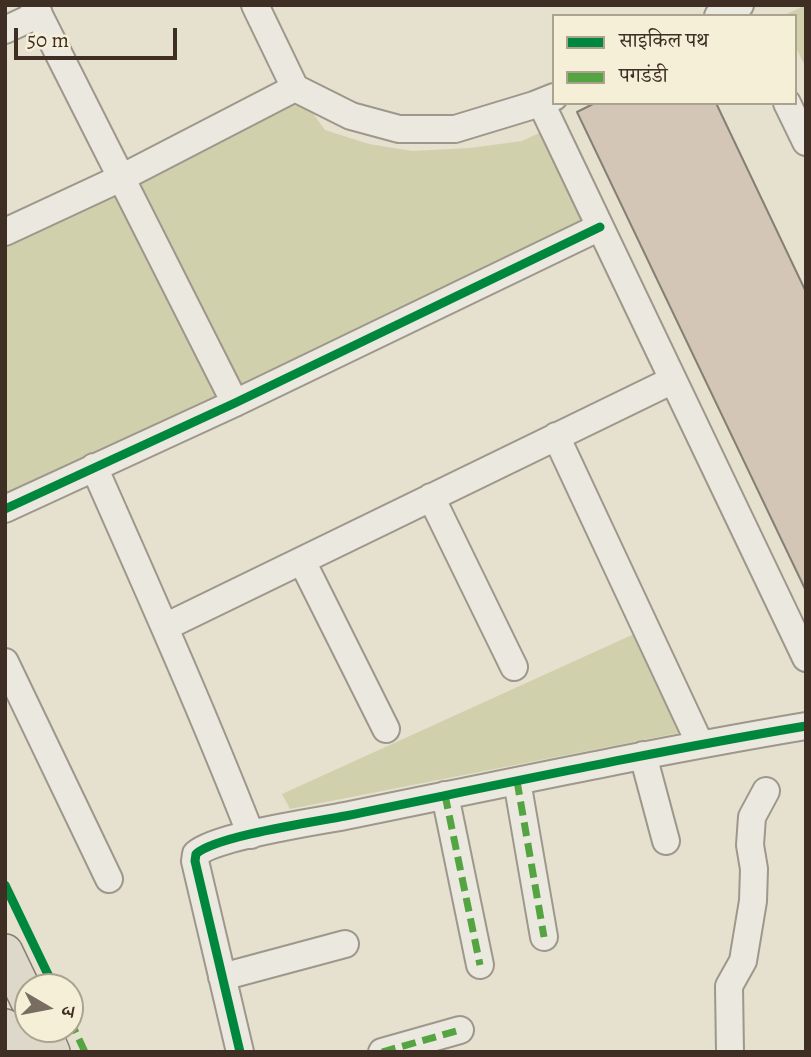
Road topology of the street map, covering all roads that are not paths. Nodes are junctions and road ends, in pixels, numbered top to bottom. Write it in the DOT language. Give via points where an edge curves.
graph roads {
  1 [pos="255,5"];
  2 [pos="739,5"];
  3 [pos="37,9"];
  4 [pos="722,14"];
  5 [pos="5,30"];
  6 [pos="295,88"];
  7 [pos="547,100"];
  8 [pos="788,105"];
  9 [pos="806,142"];
  10 [pos="121,178"];
  11 [pos="600,227"];
  12 [pos="5,232"];
  13 [pos="673,380"];
  14 [pos="235,404"];
  15 [pos="555,436"];
  16 [pos="94,467"];
  17 [pos="432,497"];
  18 [pos="5,509"];
  19 [pos="302,561"];
  20 [pos="165,627"];
  21 [pos="806,658"];
  22 [pos="5,663"];
  23 [pos="514,667"];
  24 [pos="806,726"];
  25 [pos="386,729"];
  26 [pos="700,744"];
  27 [pos="643,755"];
  28 [pos="517,781"];
  29 [pos="766,791"];
  30 [pos="445,796"];
  31 [pos="251,835"];
  32 [pos="666,841"];
  33 [pos="109,879"];
  34 [pos="544,937"];
  35 [pos="345,944"];
  36 [pos="5,952"];
  37 [pos="480,965"];
  38 [pos="15,973"];
  39 [pos="222,976"];
  40 [pos="5,1027"];
  41 [pos="460,1030"];
  42 [pos="17,1052"];
  43 [pos="240,1052"];
  44 [pos="383,1052"];
  45 [pos="730,1052"];
  1 -- 6 [label="street"];
  2 -- 4 [label="street"];
  3 -- 5 [label="street"];
  3 -- 10 [label="street"];
  6 -- 7 [label="street" via="351,116 399,128 455,130"];
  6 -- 10 [label="street"];
  7 -- 11 [label="street"];
  8 -- 9 [label="street"];
  10 -- 12 [label="street"];
  10 -- 14 [label="street"];
  11 -- 13 [label="street"];
  11 -- 14 [label="street"];
  13 -- 15 [label="street"];
  13 -- 21 [label="street"];
  14 -- 16 [label="street"];
  15 -- 17 [label="street"];
  15 -- 26 [label="street"];
  16 -- 18 [label="street"];
  16 -- 20 [label="street"];
  17 -- 19 [label="street"];
  17 -- 23 [label="street"];
  19 -- 20 [label="street"];
  19 -- 25 [label="street"];
  20 -- 31 [label="street"];
  22 -- 33 [label="street"];
  24 -- 26 [label="street"];
  26 -- 27 [label="street"];
  27 -- 28 [label="street"];
  27 -- 32 [label="street"];
  28 -- 30 [label="street"];
  28 -- 34 [label="street"];
  29 -- 45 [label="street" via="752,817 753,901 743,961 729,986"];
  30 -- 31 [label="street"];
  30 -- 37 [label="street"];
  31 -- 39 [label="street" via="195,854"];
  35 -- 39 [label="street"];
  36 -- 38 [label="main road"];
  39 -- 43 [label="street"];
  40 -- 42 [label="main road"];
  41 -- 44 [label="street"];
}
